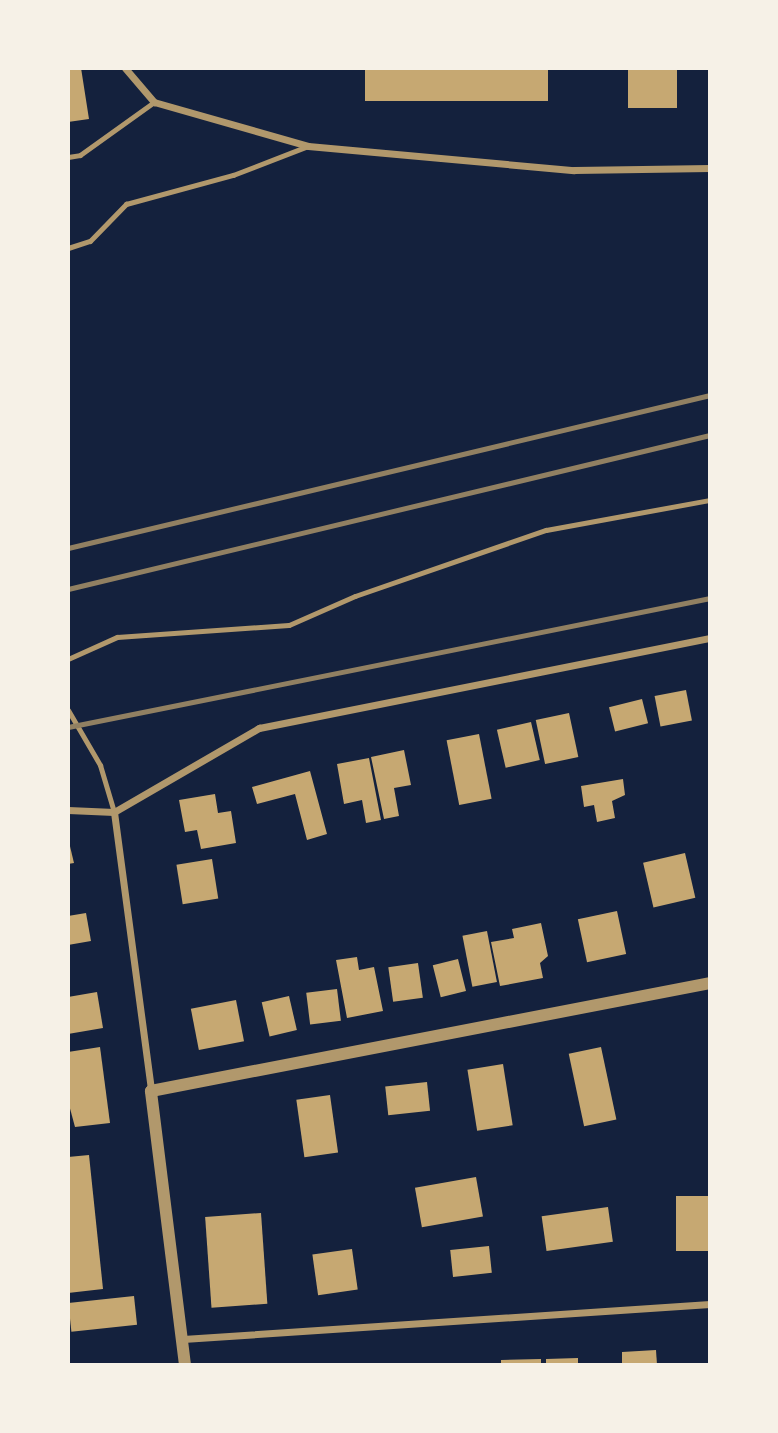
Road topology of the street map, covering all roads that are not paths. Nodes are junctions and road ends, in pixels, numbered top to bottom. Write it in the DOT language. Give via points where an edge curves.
graph roads {
  1 [pos="125,68"];
  2 [pos="154,102"];
  3 [pos="308,146"];
  4 [pos="68,157"];
  5 [pos="710,168"];
  6 [pos="68,248"];
  7 [pos="710,500"];
  8 [pos="710,638"];
  9 [pos="68,659"];
  10 [pos="68,710"];
  11 [pos="68,810"];
  12 [pos="114,812"];
  13 [pos="710,983"];
  14 [pos="151,1091"];
  15 [pos="710,1304"];
  16 [pos="183,1339"];
  17 [pos="185,1365"];
  1 -- 2 [label="street"];
  2 -- 3 [label="street"];
  2 -- 4 [label="lane" via="80,155"];
  3 -- 5 [label="street" via="574,170"];
  3 -- 6 [label="lane" via="233,175 127,204 90,241"];
  7 -- 9 [label="lane" via="546,530 355,596 289,625 117,637"];
  8 -- 12 [label="street" via="259,728"];
  10 -- 12 [label="lane" via="100,765"];
  11 -- 12 [label="street"];
  12 -- 14 [label="street"];
  13 -- 14 [label="street"];
  14 -- 16 [label="street"];
  15 -- 16 [label="street"];
  16 -- 17 [label="street"];
}
